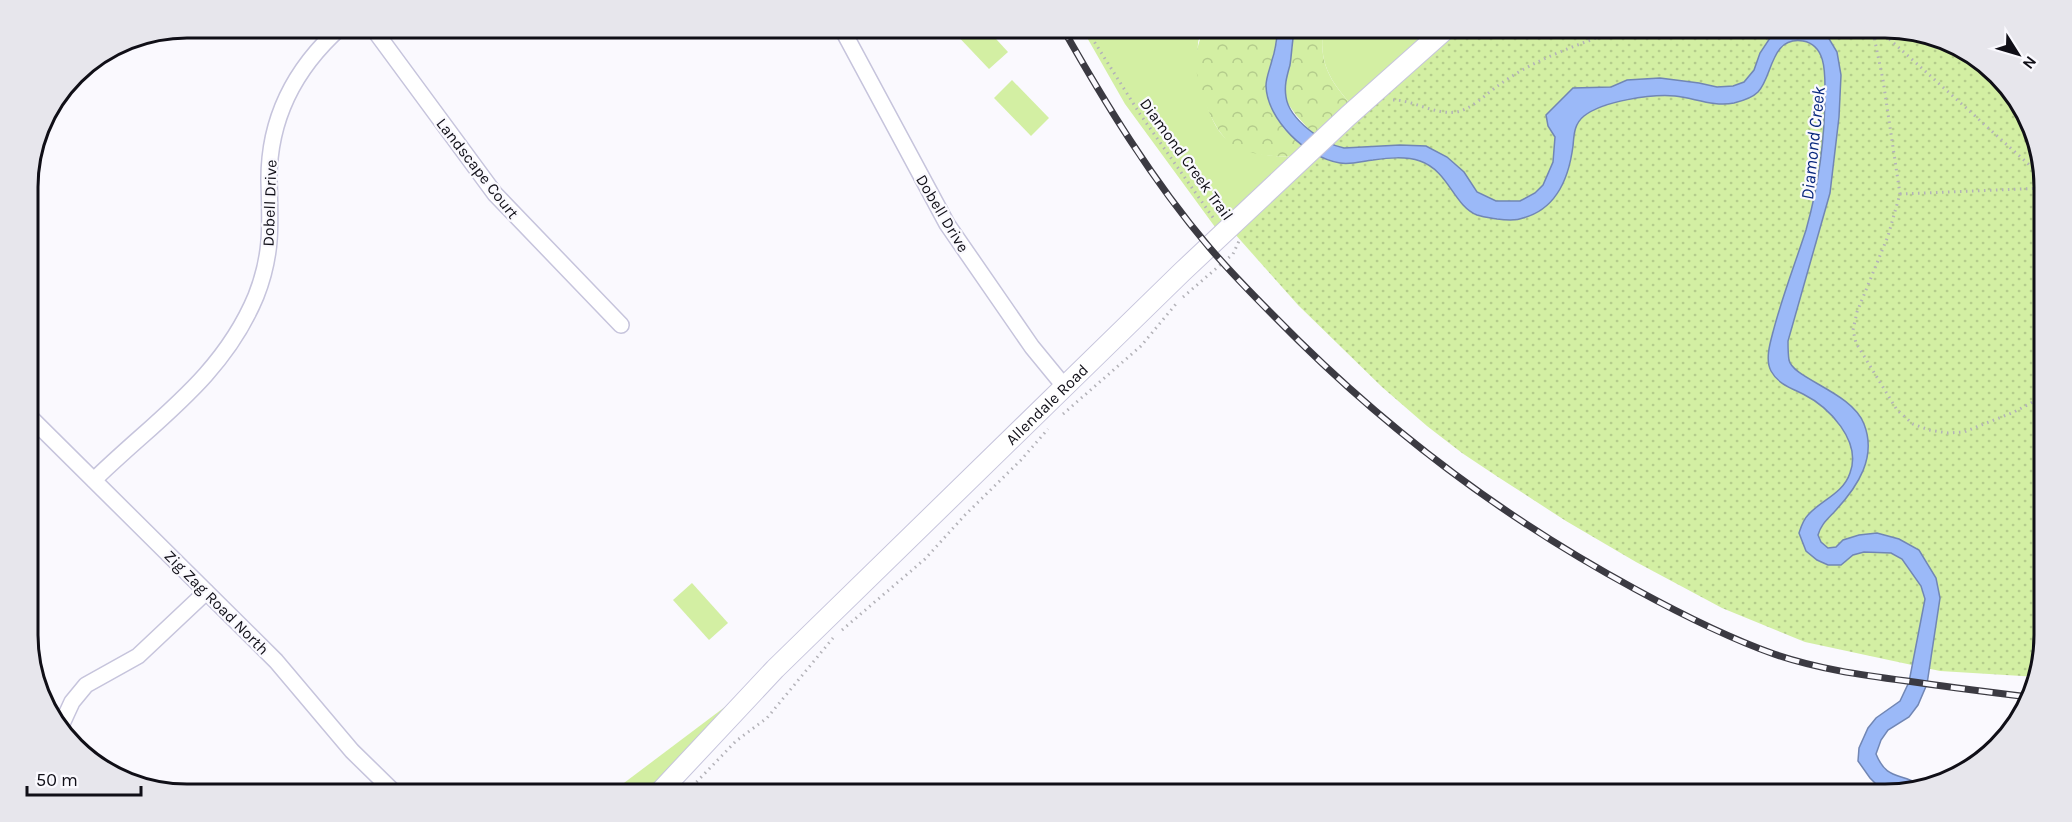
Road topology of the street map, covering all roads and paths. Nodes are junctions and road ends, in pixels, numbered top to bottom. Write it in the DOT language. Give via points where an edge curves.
graph roads {
  1 [pos="330,38"];
  2 [pos="380,38"];
  3 [pos="847,38"];
  4 [pos="1092,38"];
  5 [pos="1436,38"];
  6 [pos="1597,38"];
  7 [pos="1876,38"];
  8 [pos="1886,38"];
  9 [pos="1390,100"];
  10 [pos="2033,168"];
  11 [pos="2034,188"];
  12 [pos="1900,194"];
  13 [pos="1236,235"];
  14 [pos="621,325"];
  15 [pos="1064,386"];
  16 [pos="2034,401"];
  17 [pos="1055,421"];
  18 [pos="38,425"];
  19 [pos="1048,429"];
  20 [pos="94,480"];
  21 [pos="206,592"];
  22 [pos="64,719"];
  23 [pos="385,784"];
  24 [pos="667,784"];
  25 [pos="695,784"];
  1 -- 20 [label="street, Dobell Drive" via="298,76 278,115 271,152 268,256 243,322 194,389"];
  2 -- 14 [label="street, Landscape Court" via="495,194"];
  3 -- 15 [label="street, Dobell Drive" via="947,224 1032,347"];
  4 -- 13 [label="path, Diamond Creek Trail" via="1211,215"];
  5 -- 13 [label="street, Allendale Road" via="1304,158"];
  6 -- 9 [label="path" via="1540,60 1460,112"];
  7 -- 12 [label="path"];
  8 -- 10 [label="path"];
  11 -- 12 [label="path"];
  12 -- 16 [label="path" via="1888,236 1858,306 1853,330 1859,349 1892,402 1913,424 1948,433 1964,432"];
  13 -- 15 [label="street, Allendale Road"];
  13 -- 17 [label="path" via="1238,244 1233,254 1178,302 1141,346"];
  15 -- 24 [label="street, Allendale Road" via="775,669"];
  18 -- 20 [label="street, Zig Zag Road North"];
  19 -- 25 [label="path" via="925,559 835,636 767,718 736,741"];
  20 -- 21 [label="street, Zig Zag Road North"];
  21 -- 22 [label="street" via="138,656 86,685"];
  21 -- 23 [label="street, Zig Zag Road North" via="276,661 357,757"];
}
